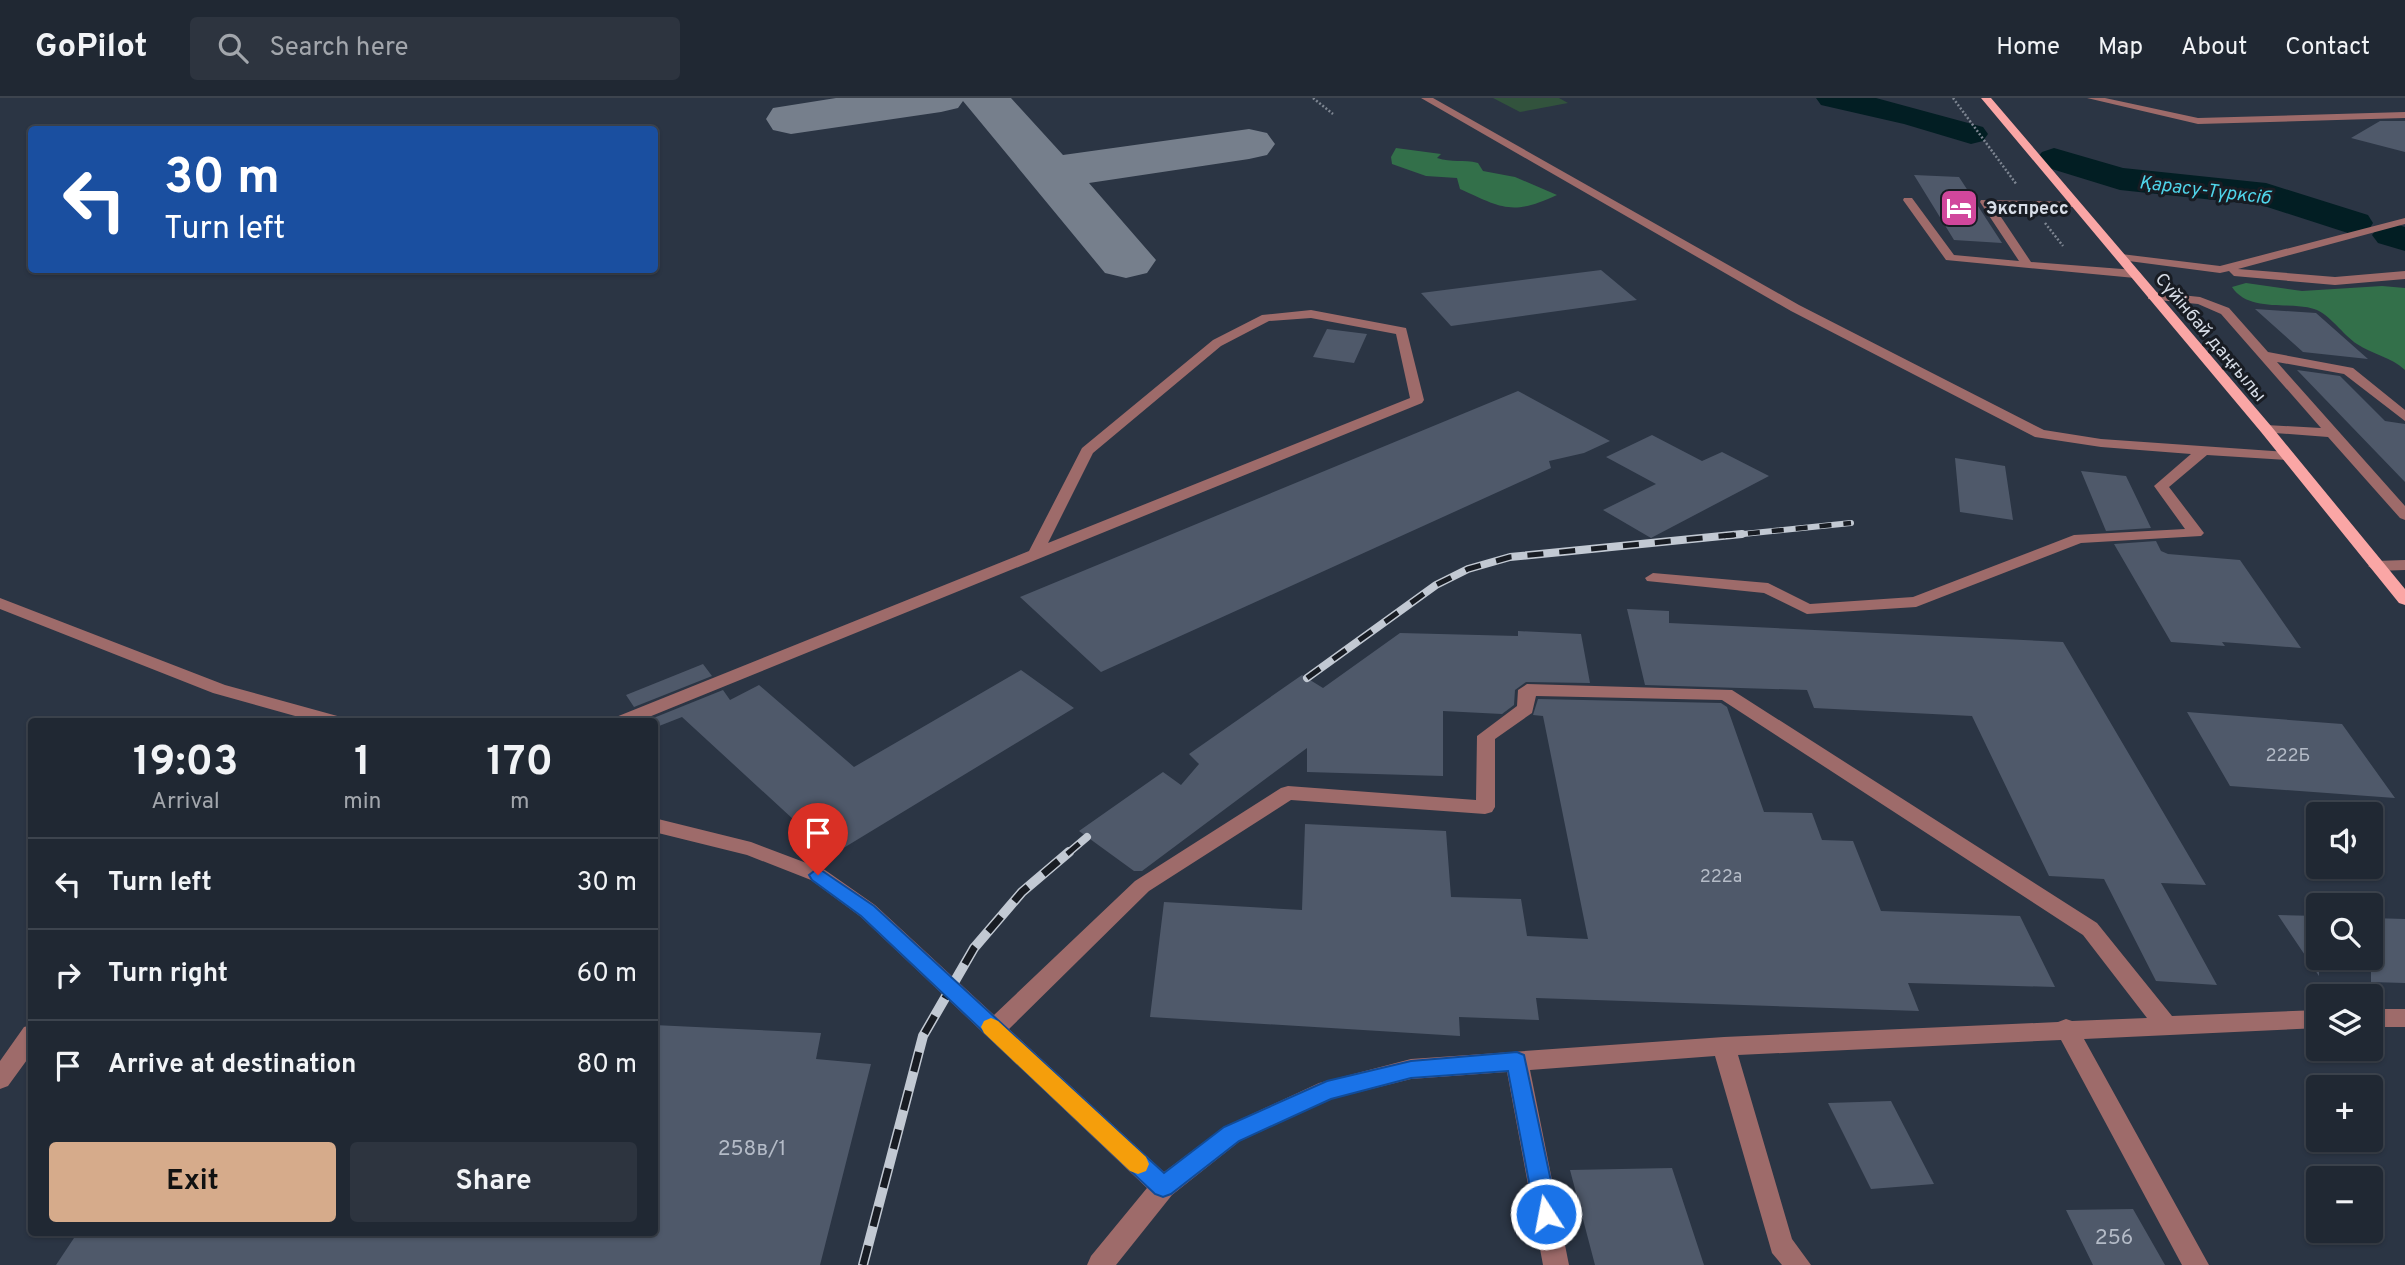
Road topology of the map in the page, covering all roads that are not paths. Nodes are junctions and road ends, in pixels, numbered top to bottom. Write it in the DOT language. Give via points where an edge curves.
graph roads {
  1 [pos="1426,98"];
  2 [pos="1986,98"];
  3 [pos="2092,98"];
  4 [pos="2405,115"];
  5 [pos="1908,200"];
  6 [pos="2074,204"];
  7 [pos="2405,221"];
  8 [pos="2121,257"];
  9 [pos="2028,265"];
  10 [pos="2220,271"];
  11 [pos="2135,274"];
  12 [pos="2405,275"];
  13 [pos="2152,296"];
  14 [pos="2267,356"];
  15 [pos="2405,417"];
  16 [pos="2266,429"];
  17 [pos="2334,433"];
  18 [pos="2204,450"];
  19 [pos="2287,456"];
  20 [pos="2405,515"];
  21 [pos="1035,554"];
  22 [pos="2405,565"];
  23 [pos="2376,566"];
  24 [pos="1653,578"];
  25 [pos="2405,600"];
  26 [pos="0,603"];
  27 [pos="324,718"];
  28 [pos="629,718"];
  29 [pos="658,826"];
  30 [pos="2383,1018"];
  31 [pos="2405,1018"];
  32 [pos="2306,1020"];
  33 [pos="2166,1025"];
  34 [pos="2066,1028"];
  35 [pos="994,1029"];
  36 [pos="28,1040"];
  37 [pos="1724,1046"];
  38 [pos="1517,1061"];
  39 [pos="0,1079"];
  40 [pos="1163,1187"];
  41 [pos="1100,1265"];
  42 [pos="1556,1265"];
  43 [pos="1798,1265"];
  44 [pos="2196,1265"];
  1 -- 18 [label="street" via="1795,308 2040,434"];
  2 -- 6 [label="main road, Сүйінбай даңғылы"];
  3 -- 4 [label="street" via="2198,121"];
  5 -- 9 [label="street" via="1950,258"];
  6 -- 8 [label="main road, Сүйінбай даңғылы"];
  6 -- 9 [label="street" via="1985,202"];
  7 -- 10 [label="street"];
  8 -- 10 [label="street"];
  8 -- 11 [label="main road, Сүйінбай даңғылы"];
  9 -- 11 [label="street"];
  10 -- 12 [label="street" via="2335,281"];
  11 -- 13 [label="main road, Сүйінбай даңғылы"];
  13 -- 14 [label="street" via="2200,300 2225,311"];
  13 -- 16 [label="main road, Сүйінбай даңғылы"];
  14 -- 15 [label="street" via="2348,371"];
  14 -- 17 [label="street"];
  16 -- 17 [label="street"];
  16 -- 19 [label="main road, Сүйінбай даңғылы"];
  17 -- 20 [label="street"];
  18 -- 19 [label="street"];
  18 -- 24 [label="street" via="2161,486 2196,533 2080,538 1916,602 1807,609 1768,588"];
  19 -- 23 [label="main road, Сүйінбай даңғылы"];
  21 -- 21 [label="street" via="1417,400 1402,331 1311,314 1266,318 1217,344 1087,451"];
  21 -- 28 [label="street"];
  22 -- 23 [label="street"];
  23 -- 25 [label="main road, Сүйінбай даңғылы"];
  26 -- 27 [label="street" via="219,690"];
  29 -- 35 [label="street" via="751,849 818,875 867,911"];
  30 -- 31 [label="street"];
  32 -- 33 [label="street"];
  33 -- 34 [label="street"];
  33 -- 35 [label="street" via="2090,929 1727,694 1527,690 1526,709 1486,736 1485,807 1288,793 1142,886"];
  34 -- 37 [label="street"];
  34 -- 44 [label="street"];
  35 -- 40 [label="street"];
  36 -- 39 [label="street"];
  37 -- 38 [label="street"];
  37 -- 43 [label="street" via="1781,1245"];
  38 -- 40 [label="street" via="1411,1069 1327,1090 1232,1134"];
  38 -- 42 [label="street"];
  40 -- 41 [label="street"];
}
